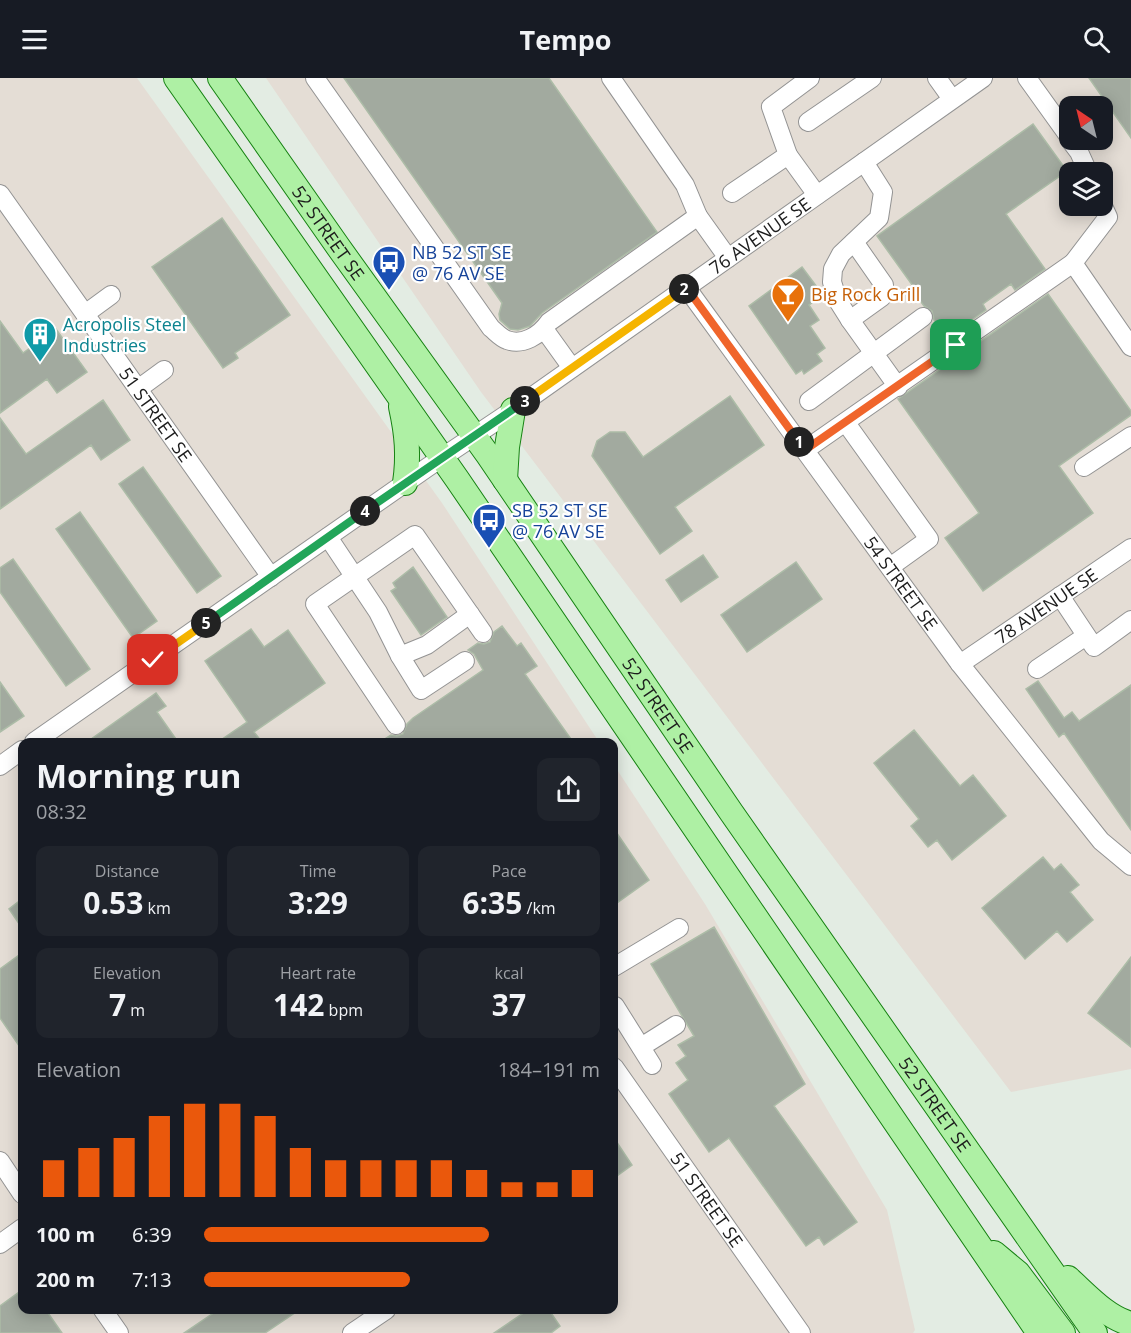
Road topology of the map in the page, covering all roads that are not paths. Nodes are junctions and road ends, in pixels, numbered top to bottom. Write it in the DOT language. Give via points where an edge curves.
graph roads {
  1 [pos="176,78"];
  2 [pos="220,78"];
  3 [pos="315,78"];
  4 [pos="611,78"];
  5 [pos="872,78"];
  6 [pos="937,78"];
  7 [pos="983,78"];
  8 [pos="1027,78"];
  9 [pos="808,79"];
  10 [pos="952,99"];
  11 [pos="808,122"];
  12 [pos="1059,123"];
  13 [pos="788,155"];
  14 [pos="864,162"];
  15 [pos="732,193"];
  16 [pos="0,194"];
  17 [pos="817,195"];
  18 [pos="698,216"];
  19 [pos="1108,216"];
  20 [pos="854,242"];
  21 [pos="728,258"];
  22 [pos="1073,263"];
  23 [pos="686,287"];
  24 [pos="111,295"];
  25 [pos="85,314"];
  26 [pos="923,317"];
  27 [pos="850,320"];
  28 [pos="544,329"];
  29 [pos="1131,347"];
  30 [pos="874,354"];
  31 [pos="572,368"];
  32 [pos="164,370"];
  33 [pos="898,387"];
  34 [pos="138,389"];
  35 [pos="399,396"];
  36 [pos="809,401"];
  37 [pos="513,410"];
  38 [pos="846,423"];
  39 [pos="474,436"];
  40 [pos="1131,436"];
  41 [pos="805,450"];
  42 [pos="442,458"];
  43 [pos="1084,467"];
  44 [pos="505,480"];
  45 [pos="405,483"];
  46 [pos="327,537"];
  47 [pos="1131,548"];
  48 [pos="890,567"];
  49 [pos="271,577"];
  50 [pos="354,577"];
  51 [pos="1060,596"];
  52 [pos="470,614"];
  53 [pos="1131,620"];
  54 [pos="483,633"];
  55 [pos="1086,636"];
  56 [pos="399,656"];
  57 [pos="465,661"];
  58 [pos="960,664"];
  59 [pos="1037,669"];
  60 [pos="396,725"];
  61 [pos="40,738"];
  62 [pos="18,753"];
  63 [pos="0,766"];
  64 [pos="1131,866"];
  65 [pos="679,928"];
  66 [pos="618,965"];
  67 [pos="618,1012"];
  68 [pos="676,1025"];
  69 [pos="641,1047"];
  70 [pos="652,1065"];
  71 [pos="618,1073"];
  72 [pos="0,1161"];
  73 [pos="18,1188"];
  74 [pos="18,1231"];
  75 [pos="969,1232"];
  76 [pos="0,1244"];
  77 [pos="1039,1252"];
  78 [pos="992,1266"];
  79 [pos="106,1314"];
  80 [pos="380,1314"];
  81 [pos="1131,1324"];
  82 [pos="119,1333"];
  83 [pos="352,1333"];
  84 [pos="801,1333"];
  85 [pos="1025,1333"];
  86 [pos="1039,1333"];
  87 [pos="1063,1333"];
  88 [pos="1095,1333"];
  1 -- 35 [label="main road, 52 STREET SE"];
  2 -- 39 [label="main road, 52 STREET SE"];
  3 -- 28 [label="street" via="491,328 505,339 517,342"];
  4 -- 18 [label="street" via="685,185"];
  5 -- 11 [label="street"];
  6 -- 10 [label="street"];
  7 -- 10 [label="street, 76 AVENUE SE"];
  8 -- 12 [label="street"];
  9 -- 13 [label="street" via="771,107"];
  10 -- 14 [label="street, 76 AVENUE SE"];
  13 -- 15 [label="street"];
  13 -- 17 [label="street"];
  14 -- 17 [label="street, 76 AVENUE SE"];
  14 -- 20 [label="street" via="883,192 879,218"];
  16 -- 25 [label="street, 51 STREET SE"];
  17 -- 21 [label="street, 76 AVENUE SE"];
  18 -- 21 [label="street"];
  18 -- 28 [label="street"];
  19 -- 22 [label="street"];
  20 -- 27 [label="street" via="833,269 831,282"];
  20 -- 27 [label="street" via="884,285 882,297"];
  21 -- 23 [label="street, 76 AVENUE SE"];
  22 -- 29 [label="street"];
  22 -- 33 [label="street"];
  23 -- 31 [label="street, 76 AVENUE SE"];
  23 -- 41 [label="street, 54 STREET SE"];
  24 -- 25 [label="street"];
  25 -- 34 [label="street, 51 STREET SE"];
  26 -- 30 [label="street"];
  27 -- 30 [label="street"];
  28 -- 31 [label="street"];
  30 -- 33 [label="street"];
  30 -- 36 [label="street"];
  31 -- 37 [label="street, 76 AVENUE SE"];
  32 -- 34 [label="street"];
  33 -- 38 [label="street"];
  34 -- 49 [label="street, 51 STREET SE"];
  35 -- 42 [label="main road, 52 STREET SE"];
  35 -- 45 [label="main road" via="407,435"];
  37 -- 39 [label="street, 76 AVENUE SE"];
  37 -- 44 [label="main road"];
  38 -- 41 [label="street"];
  38 -- 48 [label="street" via="929,539"];
  39 -- 42 [label="street, 76 AVENUE SE"];
  39 -- 44 [label="main road, 52 STREET SE"];
  40 -- 43 [label="street"];
  41 -- 48 [label="street, 54 STREET SE"];
  42 -- 45 [label="street, 76 AVENUE SE"];
  42 -- 75 [label="main road, 52 STREET SE"];
  44 -- 77 [label="main road, 52 STREET SE"];
  45 -- 46 [label="street, 76 AVENUE SE"];
  46 -- 49 [label="street, 76 AVENUE SE"];
  46 -- 50 [label="street"];
  47 -- 51 [label="street, 78 AVENUE SE"];
  48 -- 58 [label="street, 54 STREET SE"];
  49 -- 61 [label="street, 76 AVENUE SE"];
  50 -- 52 [label="street" via="415,535"];
  50 -- 56 [label="street" via="378,612"];
  50 -- 60 [label="street" via="315,604"];
  51 -- 55 [label="street"];
  51 -- 58 [label="street, 78 AVENUE SE"];
  52 -- 54 [label="street"];
  52 -- 56 [label="street" via="427,645"];
  53 -- 55 [label="street" via="1094,647"];
  55 -- 59 [label="street"];
  56 -- 57 [label="street" via="421,690"];
  58 -- 64 [label="street, 54 STREET SE" via="1101,841"];
  62 -- 63 [label="street"];
  65 -- 66 [label="street"];
  67 -- 69 [label="street"];
  68 -- 69 [label="street"];
  69 -- 70 [label="street"];
  71 -- 84 [label="street, 51 STREET SE"];
  72 -- 73 [label="street"];
  74 -- 76 [label="street"];
  75 -- 78 [label="main road, 52 STREET SE"];
  75 -- 87 [label="main road" via="1018,1273"];
  77 -- 81 [label="main road" via="1099,1305"];
  77 -- 88 [label="main road, 52 STREET SE"];
  78 -- 85 [label="main road"];
  78 -- 86 [label="main road, 52 STREET SE"];
  79 -- 82 [label="street"];
  80 -- 83 [label="street"];
}
